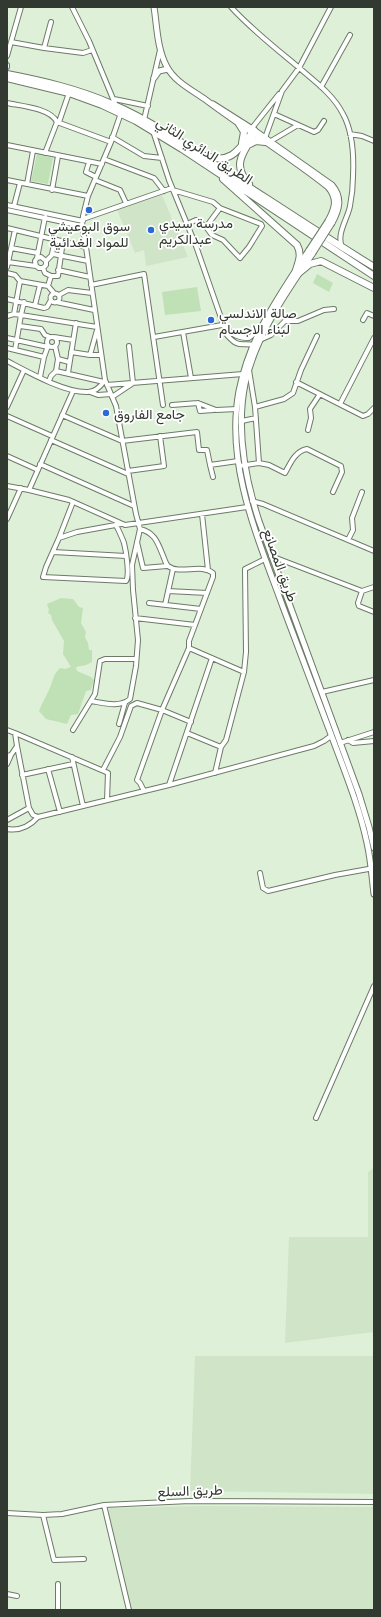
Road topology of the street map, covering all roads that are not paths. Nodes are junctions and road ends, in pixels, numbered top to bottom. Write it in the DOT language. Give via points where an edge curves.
graph roads {
  1 [pos="21,7"];
  2 [pos="72,7"];
  3 [pos="154,7"];
  4 [pos="232,7"];
  5 [pos="332,7"];
  6 [pos="51,22"];
  7 [pos="350,34"];
  8 [pos="11,42"];
  9 [pos="44,48"];
  10 [pos="160,49"];
  11 [pos="92,50"];
  12 [pos="7,56"];
  13 [pos="168,68"];
  14 [pos="299,68"];
  15 [pos="7,74"];
  16 [pos="7,78"];
  17 [pos="154,78"];
  18 [pos="322,87"];
  19 [pos="282,91"];
  20 [pos="70,93"];
  21 [pos="114,99"];
  22 [pos="207,101"];
  23 [pos="7,103"];
  24 [pos="116,106"];
  25 [pos="148,106"];
  26 [pos="121,113"];
  27 [pos="274,114"];
  28 [pos="144,120"];
  29 [pos="324,120"];
  30 [pos="58,122"];
  31 [pos="239,124"];
  32 [pos="298,125"];
  33 [pos="153,130"];
  34 [pos="254,131"];
  35 [pos="350,134"];
  36 [pos="112,139"];
  37 [pos="267,140"];
  38 [pos="374,141"];
  39 [pos="7,145"];
  40 [pos="244,146"];
  41 [pos="192,149"];
  42 [pos="33,150"];
  43 [pos="45,153"];
  44 [pos="58,156"];
  45 [pos="162,158"];
  46 [pos="89,162"];
  47 [pos="103,162"];
  48 [pos="210,167"];
  49 [pos="96,179"];
  50 [pos="7,180"];
  51 [pos="20,183"];
  52 [pos="27,184"];
  53 [pos="173,189"];
  54 [pos="52,190"];
  55 [pos="164,191"];
  56 [pos="256,191"];
  57 [pos="88,196"];
  58 [pos="126,203"];
  59 [pos="7,205"];
  60 [pos="14,206"];
  61 [pos="220,208"];
  62 [pos="7,210"];
  63 [pos="46,213"];
  64 [pos="44,218"];
  65 [pos="83,220"];
  66 [pos="187,224"];
  67 [pos="82,226"];
  68 [pos="206,227"];
  69 [pos="344,227"];
  70 [pos="7,228"];
  71 [pos="15,230"];
  72 [pos="41,236"];
  73 [pos="56,239"];
  74 [pos="329,240"];
  75 [pos="63,241"];
  76 [pos="10,246"];
  77 [pos="86,247"];
  78 [pos="343,248"];
  79 [pos="52,254"];
  80 [pos="38,255"];
  81 [pos="60,256"];
  82 [pos="46,261"];
  83 [pos="88,261"];
  84 [pos="8,264"];
  85 [pos="36,266"];
  86 [pos="374,267"];
  87 [pos="43,268"];
  88 [pos="58,270"];
  89 [pos="298,271"];
  90 [pos="7,273"];
  91 [pos="50,276"];
  92 [pos="374,276"];
  93 [pos="90,277"];
  94 [pos="20,281"];
  95 [pos="40,285"];
  96 [pos="91,285"];
  97 [pos="48,286"];
  98 [pos="374,288"];
  99 [pos="92,293"];
  100 [pos="57,294"];
  101 [pos="7,299"];
  102 [pos="51,300"];
  103 [pos="16,301"];
  104 [pos="24,302"];
  105 [pos="56,302"];
  106 [pos="36,305"];
  107 [pos="44,308"];
  108 [pos="334,309"];
  109 [pos="94,310"];
  110 [pos="14,314"];
  111 [pos="21,315"];
  112 [pos="7,316"];
  113 [pos="374,316"];
  114 [pos="43,318"];
  115 [pos="363,320"];
  116 [pos="222,323"];
  117 [pos="76,324"];
  118 [pos="20,326"];
  119 [pos="97,328"];
  120 [pos="259,330"];
  121 [pos="183,332"];
  122 [pos="154,336"];
  123 [pos="316,336"];
  124 [pos="52,337"];
  125 [pos="7,338"];
  126 [pos="374,338"];
  127 [pos="262,339"];
  128 [pos="17,340"];
  129 [pos="73,340"];
  130 [pos="255,345"];
  131 [pos="48,346"];
  132 [pos="55,346"];
  133 [pos="129,346"];
  134 [pos="7,348"];
  135 [pos="15,350"];
  136 [pos="71,352"];
  137 [pos="90,355"];
  138 [pos="101,355"];
  139 [pos="44,357"];
  140 [pos="58,359"];
  141 [pos="7,361"];
  142 [pos="69,362"];
  143 [pos="24,370"];
  144 [pos="249,370"];
  145 [pos="56,371"];
  146 [pos="68,373"];
  147 [pos="243,374"];
  148 [pos="40,377"];
  149 [pos="190,378"];
  150 [pos="49,381"];
  151 [pos="161,381"];
  152 [pos="105,382"];
  153 [pos="296,382"];
  154 [pos="133,383"];
  155 [pos="73,390"];
  156 [pos="90,392"];
  157 [pos="320,394"];
  158 [pos="112,396"];
  159 [pos="198,403"];
  160 [pos="340,404"];
  161 [pos="164,405"];
  162 [pos="172,405"];
  163 [pos="7,407"];
  164 [pos="256,407"];
  165 [pos="374,408"];
  166 [pos="237,409"];
  167 [pos="216,410"];
  168 [pos="62,415"];
  169 [pos="7,416"];
  170 [pos="256,418"];
  171 [pos="242,421"];
  172 [pos="308,430"];
  173 [pos="160,436"];
  174 [pos="52,438"];
  175 [pos="122,440"];
  176 [pos="7,456"];
  177 [pos="239,463"];
  178 [pos="260,463"];
  179 [pos="40,464"];
  180 [pos="210,465"];
  181 [pos="245,465"];
  182 [pos="38,470"];
  183 [pos="128,473"];
  184 [pos="213,477"];
  185 [pos="7,486"];
  186 [pos="21,488"];
  187 [pos="29,490"];
  188 [pos="333,492"];
  189 [pos="362,492"];
  190 [pos="252,501"];
  191 [pos="72,502"];
  192 [pos="134,506"];
  193 [pos="247,507"];
  194 [pos="202,514"];
  195 [pos="7,519"];
  196 [pos="138,523"];
  197 [pos="121,524"];
  198 [pos="116,525"];
  199 [pos="140,529"];
  200 [pos="59,538"];
  201 [pos="348,540"];
  202 [pos="137,542"];
  203 [pos="374,551"];
  204 [pos="53,552"];
  205 [pos="126,556"];
  206 [pos="271,556"];
  207 [pos="265,559"];
  208 [pos="167,566"];
  209 [pos="173,569"];
  210 [pos="208,570"];
  211 [pos="374,587"];
  212 [pos="168,591"];
  213 [pos="362,591"];
  214 [pos="207,593"];
  215 [pos="149,602"];
  216 [pos="165,604"];
  217 [pos="201,609"];
  218 [pos="374,612"];
  219 [pos="135,618"];
  220 [pos="195,625"];
  221 [pos="189,648"];
  222 [pos="212,658"];
  223 [pos="136,659"];
  224 [pos="244,672"];
  225 [pos="374,680"];
  226 [pos="322,692"];
  227 [pos="91,701"];
  228 [pos="125,703"];
  229 [pos="162,710"];
  230 [pos="191,722"];
  231 [pos="120,724"];
  232 [pos="7,730"];
  233 [pos="73,730"];
  234 [pos="374,732"];
  235 [pos="15,733"];
  236 [pos="187,733"];
  237 [pos="331,736"];
  238 [pos="348,740"];
  239 [pos="374,741"];
  240 [pos="340,743"];
  241 [pos="17,746"];
  242 [pos="221,747"];
  243 [pos="9,756"];
  244 [pos="72,757"];
  245 [pos="7,764"];
  246 [pos="73,764"];
  247 [pos="48,769"];
  248 [pos="103,770"];
  249 [pos="215,773"];
  250 [pos="22,775"];
  251 [pos="169,785"];
  252 [pos="144,791"];
  253 [pos="107,800"];
  254 [pos="83,806"];
  255 [pos="29,808"];
  256 [pos="60,812"];
  257 [pos="38,817"];
  258 [pos="7,820"];
  259 [pos="7,830"];
  260 [pos="374,844"];
  261 [pos="372,868"];
  262 [pos="260,873"];
  263 [pos="374,894"];
  264 [pos="374,986"];
  265 [pos="316,1118"];
  266 [pos="374,1502"];
  267 [pos="104,1505"];
  268 [pos="7,1513"];
  269 [pos="43,1515"];
  270 [pos="84,1559"];
  271 [pos="58,1584"];
  272 [pos="7,1594"];
  273 [pos="17,1596"];
  274 [pos="58,1610"];
  275 [pos="129,1610"];
  1 -- 8 [label="street"];
  2 -- 11 [label="street"];
  3 -- 10 [label="main road"];
  4 -- 14 [label="street" via="266,41"];
  5 -- 14 [label="street"];
  6 -- 9 [label="street"];
  7 -- 18 [label="street"];
  8 -- 9 [label="street"];
  8 -- 12 [label="street"];
  9 -- 11 [label="street" via="82,53"];
  10 -- 13 [label="main road"];
  10 -- 17 [label="street"];
  11 -- 21 [label="street"];
  13 -- 17 [label="main road" via="159,71"];
  13 -- 22 [label="main road" via="181,83"];
  14 -- 18 [label="street"];
  14 -- 19 [label="street"];
  15 -- 24 [label="highway, الطريق الدائري الثاني" via="58,85"];
  16 -- 20 [label="highway, الطريق الدائري الثاني"];
  17 -- 25 [label="street"];
  18 -- 35 [label="street" via="344,114"];
  19 -- 27 [label="street"];
  19 -- 34 [label="street"];
  20 -- 26 [label="highway, الطريق الدائري الثاني"];
  20 -- 30 [label="street"];
  21 -- 24 [label="street"];
  21 -- 25 [label="street"];
  22 -- 31 [label="main road"];
  22 -- 34 [label="main road"];
  23 -- 30 [label="street" via="42,110"];
  24 -- 28 [label="highway, الطريق الدائري الثاني"];
  25 -- 28 [label="street"];
  26 -- 33 [label="highway, الطريق الدائري الثاني"];
  26 -- 36 [label="street"];
  27 -- 32 [label="street"];
  27 -- 37 [label="street"];
  28 -- 41 [label="highway, الطريق الدائري الثاني"];
  29 -- 32 [label="street" via="314,132"];
  30 -- 36 [label="street"];
  30 -- 43 [label="street"];
  31 -- 34 [label="main road"];
  31 -- 40 [label="highway" via="244,132"];
  32 -- 37 [label="street"];
  33 -- 45 [label="street"];
  33 -- 48 [label="highway, الطريق الدائري الثاني"];
  34 -- 37 [label="main road, طريق المصانع"];
  34 -- 40 [label="highway"];
  35 -- 38 [label="street"];
  35 -- 69 [label="street" via="354,162 353,187"];
  36 -- 45 [label="street" via="144,156"];
  36 -- 47 [label="street"];
  37 -- 40 [label="highway"];
  37 -- 89 [label="main road, طريق المصانع, bridge" via="321,181 335,198 330,222"];
  39 -- 42 [label="street"];
  40 -- 41 [label="highway" via="232,155 220,159"];
  40 -- 56 [label="highway" via="240,172"];
  41 -- 56 [label="highway, الطريق الدائري الثاني"];
  42 -- 43 [label="street"];
  42 -- 52 [label="street"];
  43 -- 44 [label="street"];
  44 -- 46 [label="street"];
  44 -- 54 [label="street"];
  45 -- 53 [label="street"];
  46 -- 47 [label="street"];
  46 -- 49 [label="street" via="86,172"];
  47 -- 49 [label="street"];
  47 -- 55 [label="street" via="155,179"];
  48 -- 89 [label="highway" via="294,241 300,250"];
  48 -- 92 [label="highway, الطريق الدائري الثاني"];
  49 -- 57 [label="street"];
  49 -- 58 [label="street" via="120,190"];
  50 -- 51 [label="street"];
  51 -- 52 [label="street"];
  51 -- 60 [label="street"];
  52 -- 54 [label="street"];
  53 -- 55 [label="street"];
  53 -- 61 [label="street" via="213,202"];
  53 -- 66 [label="street"];
  54 -- 57 [label="street"];
  55 -- 58 [label="street"];
  56 -- 74 [label="highway, الطريق الدائري الثاني"];
  57 -- 65 [label="street"];
  58 -- 65 [label="street"];
  59 -- 60 [label="street"];
  60 -- 63 [label="street"];
  61 -- 68 [label="street"];
  61 -- 68 [label="street" via="262,225 241,258 223,240 212,236"];
  62 -- 64 [label="street"];
  63 -- 64 [label="street"];
  63 -- 65 [label="street"];
  64 -- 67 [label="street"];
  64 -- 72 [label="street"];
  65 -- 67 [label="street"];
  66 -- 68 [label="street" via="196,220"];
  66 -- 116 [label="street"];
  67 -- 77 [label="street"];
  69 -- 74 [label="street" via="337,237"];
  69 -- 78 [label="street" via="340,239"];
  70 -- 71 [label="street"];
  71 -- 72 [label="street"];
  71 -- 76 [label="street"];
  72 -- 73 [label="street"];
  72 -- 80 [label="street"];
  73 -- 75 [label="street"];
  73 -- 79 [label="street"];
  74 -- 78 [label="highway, الطريق الدائري الثاني"];
  75 -- 77 [label="street"];
  75 -- 81 [label="street"];
  76 -- 80 [label="street"];
  76 -- 84 [label="street"];
  77 -- 83 [label="street"];
  78 -- 86 [label="highway, الطريق الدائري الثاني"];
  79 -- 81 [label="street"];
  79 -- 82 [label="street"];
  80 -- 82 [label="street"];
  80 -- 85 [label="street"];
  81 -- 83 [label="street"];
  81 -- 88 [label="street"];
  82 -- 87 [label="street"];
  83 -- 93 [label="street"];
  84 -- 85 [label="street"];
  85 -- 87 [label="street"];
  87 -- 91 [label="street"];
  88 -- 91 [label="street" via="57,277"];
  88 -- 93 [label="street"];
  89 -- 98 [label="highway" via="310,264 321,262"];
  89 -- 120 [label="main road, طريق المصانع" via="269,311"];
  89 -- 127 [label="main road, طريق المصانع"];
  90 -- 94 [label="street" via="15,274"];
  91 -- 97 [label="street"];
  93 -- 96 [label="street"];
  94 -- 95 [label="street"];
  94 -- 103 [label="street"];
  95 -- 97 [label="street"];
  95 -- 106 [label="street"];
  96 -- 99 [label="street"];
  96 -- 122 [label="street" via="144,274"];
  97 -- 100 [label="street"];
  99 -- 100 [label="street" via="68,290"];
  99 -- 109 [label="street"];
  100 -- 102 [label="street" via="52,295"];
  100 -- 105 [label="street" via="60,299"];
  101 -- 103 [label="street"];
  102 -- 105 [label="street"];
  102 -- 107 [label="street"];
  103 -- 104 [label="street"];
  103 -- 110 [label="street"];
  104 -- 106 [label="street"];
  104 -- 111 [label="street"];
  105 -- 109 [label="street"];
  106 -- 107 [label="street"];
  107 -- 114 [label="street"];
  108 -- 127 [label="street" via="324,310 298,321 285,321 271,335"];
  109 -- 119 [label="street"];
  110 -- 111 [label="street"];
  110 -- 112 [label="street"];
  111 -- 114 [label="street"];
  111 -- 118 [label="street"];
  113 -- 115 [label="street" via="367,313"];
  114 -- 117 [label="street"];
  116 -- 120 [label="street" via="236,337 250,338"];
  116 -- 121 [label="street"];
  116 -- 130 [label="street" via="227,335 236,343"];
  117 -- 119 [label="street"];
  117 -- 129 [label="street"];
  118 -- 124 [label="street" via="41,329 45,335"];
  118 -- 128 [label="street"];
  119 -- 137 [label="street"];
  119 -- 138 [label="street"];
  120 -- 130 [label="main road, طريق المصانع"];
  121 -- 122 [label="street"];
  121 -- 149 [label="street"];
  122 -- 151 [label="street"];
  123 -- 153 [label="street"];
  124 -- 129 [label="street"];
  124 -- 131 [label="street" via="47,341"];
  124 -- 132 [label="street" via="57,342"];
  125 -- 128 [label="street"];
  126 -- 160 [label="street"];
  127 -- 130 [label="main road, طريق المصانع"];
  128 -- 131 [label="street"];
  128 -- 135 [label="street"];
  129 -- 136 [label="street"];
  130 -- 144 [label="main road, طريق المصانع"];
  130 -- 147 [label="main road, طريق المصانع"];
  131 -- 132 [label="street"];
  131 -- 139 [label="street"];
  132 -- 140 [label="street"];
  133 -- 154 [label="street"];
  134 -- 135 [label="street"];
  135 -- 139 [label="street"];
  136 -- 137 [label="street"];
  136 -- 142 [label="street"];
  137 -- 138 [label="street"];
  138 -- 152 [label="street"];
  139 -- 148 [label="street"];
  140 -- 142 [label="street"];
  140 -- 145 [label="street"];
  141 -- 143 [label="street"];
  142 -- 146 [label="street"];
  143 -- 148 [label="street"];
  143 -- 163 [label="street"];
  144 -- 164 [label="street"];
  144 -- 171 [label="main road, طريق المصانع" via="243,395"];
  145 -- 146 [label="street"];
  145 -- 150 [label="street"];
  146 -- 152 [label="street"];
  147 -- 149 [label="street"];
  147 -- 166 [label="main road, طريق المصانع"];
  148 -- 150 [label="street"];
  149 -- 151 [label="street"];
  150 -- 155 [label="street"];
  151 -- 154 [label="street"];
  151 -- 161 [label="street"];
  152 -- 154 [label="street"];
  152 -- 156 [label="street"];
  152 -- 158 [label="street"];
  153 -- 157 [label="street"];
  153 -- 164 [label="street" via="290,396"];
  154 -- 158 [label="street"];
  155 -- 156 [label="street"];
  155 -- 168 [label="street"];
  156 -- 158 [label="street"];
  157 -- 160 [label="street"];
  157 -- 172 [label="street" via="310,409"];
  158 -- 175 [label="street"];
  159 -- 162 [label="street"];
  159 -- 167 [label="street"];
  159 -- 167 [label="street" via="200,411"];
  160 -- 165 [label="street" via="363,416"];
  164 -- 170 [label="street"];
  166 -- 167 [label="street"];
  166 -- 177 [label="main road, طريق المصانع"];
  168 -- 174 [label="street"];
  168 -- 175 [label="street"];
  169 -- 174 [label="street"];
  170 -- 171 [label="street"];
  170 -- 178 [label="street"];
  171 -- 181 [label="main road, طريق المصانع"];
  173 -- 175 [label="street"];
  173 -- 180 [label="street" via="197,432 199,451 207,450"];
  173 -- 183 [label="street" via="164,466"];
  174 -- 179 [label="street"];
  174 -- 183 [label="street"];
  175 -- 183 [label="street"];
  176 -- 182 [label="street"];
  177 -- 180 [label="street"];
  177 -- 181 [label="street"];
  177 -- 193 [label="main road, طريق المصانع"];
  178 -- 181 [label="street"];
  178 -- 188 [label="street" via="285,473 290,462 307,449 341,466 342,472"];
  179 -- 182 [label="street"];
  179 -- 192 [label="street"];
  180 -- 184 [label="street"];
  181 -- 190 [label="main road, طريق المصانع"];
  182 -- 187 [label="street"];
  183 -- 192 [label="street"];
  185 -- 186 [label="street"];
  186 -- 187 [label="street"];
  186 -- 195 [label="street"];
  187 -- 191 [label="street"];
  189 -- 201 [label="street" via="352,518 353,530"];
  190 -- 201 [label="street"];
  190 -- 206 [label="main road, طريق المصانع"];
  191 -- 197 [label="street"];
  191 -- 200 [label="street"];
  192 -- 196 [label="street"];
  193 -- 194 [label="street"];
  193 -- 207 [label="main road, طريق المصانع"];
  194 -- 196 [label="street"];
  194 -- 210 [label="street"];
  196 -- 197 [label="street"];
  196 -- 199 [label="street"];
  197 -- 198 [label="street"];
  198 -- 200 [label="street"];
  198 -- 205 [label="street" via="124,543"];
  199 -- 202 [label="street"];
  199 -- 208 [label="street" via="148,531 154,537"];
  200 -- 204 [label="street"];
  201 -- 203 [label="street"];
  202 -- 208 [label="street" via="143,568"];
  202 -- 219 [label="street" via="132,565"];
  204 -- 205 [label="street"];
  204 -- 205 [label="street" via="44,577 126,581"];
  206 -- 213 [label="street"];
  206 -- 226 [label="main road, طريق المصانع"];
  207 -- 224 [label="street" via="244,571"];
  207 -- 237 [label="main road, طريق المصانع"];
  208 -- 209 [label="street"];
  209 -- 210 [label="street"];
  209 -- 212 [label="street"];
  210 -- 214 [label="street" via="212,572 213,577"];
  211 -- 213 [label="street"];
  212 -- 214 [label="street"];
  212 -- 216 [label="street"];
  213 -- 218 [label="street" via="358,605"];
  214 -- 217 [label="street"];
  215 -- 216 [label="street"];
  216 -- 217 [label="street"];
  217 -- 220 [label="street"];
  219 -- 220 [label="street"];
  219 -- 223 [label="street" via="138,640"];
  220 -- 221 [label="street"];
  221 -- 222 [label="street"];
  221 -- 229 [label="street"];
  222 -- 224 [label="street"];
  222 -- 230 [label="street"];
  223 -- 227 [label="street" via="100,661 97,686"];
  223 -- 228 [label="street" via="130,699"];
  224 -- 242 [label="street" via="226,740"];
  225 -- 226 [label="street"];
  226 -- 240 [label="main road, طريق المصانع"];
  227 -- 228 [label="street"];
  227 -- 233 [label="street"];
  228 -- 231 [label="street"];
  229 -- 230 [label="street"];
  229 -- 248 [label="street" via="137,703 131,706 120,737"];
  229 -- 252 [label="street" via="137,780"];
  230 -- 236 [label="street"];
  232 -- 235 [label="street"];
  234 -- 238 [label="street"];
  235 -- 241 [label="street"];
  235 -- 244 [label="street"];
  236 -- 242 [label="street"];
  236 -- 251 [label="street"];
  237 -- 249 [label="street" via="314,746"];
  237 -- 261 [label="main road, طريق المصانع" via="363,829"];
  238 -- 239 [label="street" via="353,743"];
  238 -- 240 [label="street"];
  240 -- 260 [label="main road, طريق المصانع"];
  241 -- 243 [label="street"];
  241 -- 250 [label="street"];
  242 -- 249 [label="street"];
  243 -- 245 [label="street"];
  244 -- 246 [label="street"];
  244 -- 248 [label="street"];
  246 -- 247 [label="street"];
  246 -- 254 [label="street"];
  247 -- 250 [label="street"];
  247 -- 256 [label="street"];
  248 -- 253 [label="street" via="108,773"];
  249 -- 251 [label="street"];
  250 -- 255 [label="street"];
  251 -- 252 [label="street"];
  252 -- 253 [label="street"];
  253 -- 254 [label="street"];
  254 -- 256 [label="street"];
  255 -- 257 [label="street" via="33,815"];
  255 -- 258 [label="street"];
  256 -- 257 [label="street"];
  257 -- 259 [label="street" via="25,828"];
  261 -- 262 [label="street" via="268,891 263,888"];
  261 -- 263 [label="main road, طريق المصانع"];
  264 -- 265 [label="street"];
  266 -- 267 [label="street, طريق السلع" via="228,1500"];
  267 -- 269 [label="street, طريق السلع" via="62,1514"];
  267 -- 275 [label="street"];
  268 -- 269 [label="street, طريق السلع"];
  269 -- 270 [label="street" via="54,1560"];
  271 -- 274 [label="street"];
  272 -- 273 [label="street"];
}
